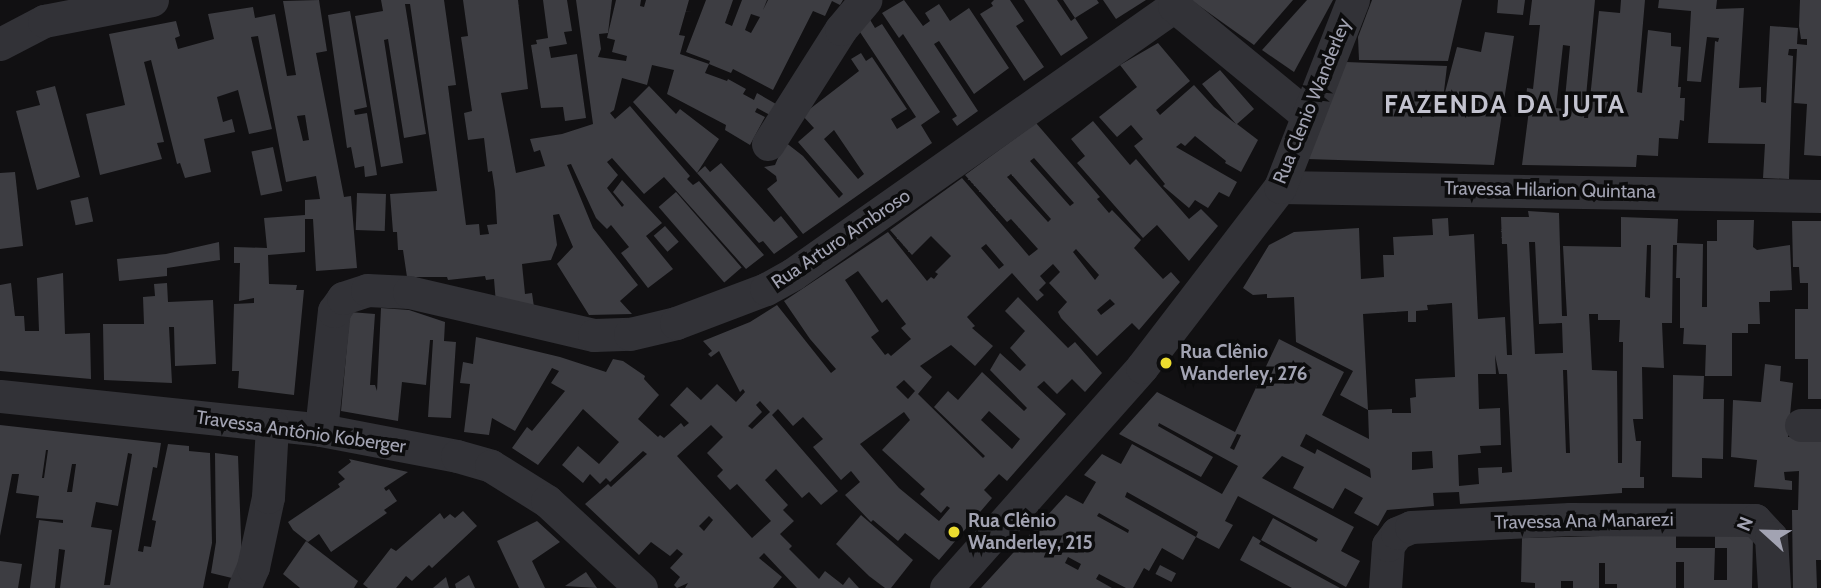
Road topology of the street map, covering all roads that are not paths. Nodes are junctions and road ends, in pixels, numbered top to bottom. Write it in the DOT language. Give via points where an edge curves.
graph roads {
  1 [pos="152,0"];
  2 [pos="865,0"];
  3 [pos="1353,0"];
  4 [pos="1172,3"];
  5 [pos="0,44"];
  6 [pos="1308,116"];
  7 [pos="768,144"];
  8 [pos="1280,187"];
  9 [pos="1821,196"];
  10 [pos="0,396"];
  11 [pos="272,425"];
  12 [pos="321,430"];
  13 [pos="244,588"];
  14 [pos="641,588"];
  15 [pos="946,588"];
  16 [pos="1385,588"];
  17 [pos="1774,588"];
  1 -- 5 [label="street" via="44,21"];
  2 -- 7 [label="street" via="841,29"];
  3 -- 6 [label="street, Rua Clenio Wanderley"];
  4 -- 6 [label="street, Rua Arturo Ambroso"];
  4 -- 12 [label="street, Rua Arturo Ambroso" via="793,274 676,323 630,334 594,335 409,292 367,290 343,298 334,311"];
  6 -- 8 [label="street, Rua Clenio Wanderley"];
  8 -- 9 [label="street, Travessa Hilarion Quintana"];
  8 -- 15 [label="street, Rua Clenio Wanderley" via="1142,367"];
  10 -- 11 [label="street, Travessa Antônio Koberger"];
  11 -- 12 [label="street, Travessa Antônio Koberger"];
  11 -- 13 [label="street" via="268,497"];
  12 -- 14 [label="street, Travessa Antônio Koberger" via="491,466 547,501"];
  16 -- 17 [label="street, Travessa Ana Manarezi" via="1388,545 1397,533 1411,527 1570,519 1755,520 1771,537"];
}
